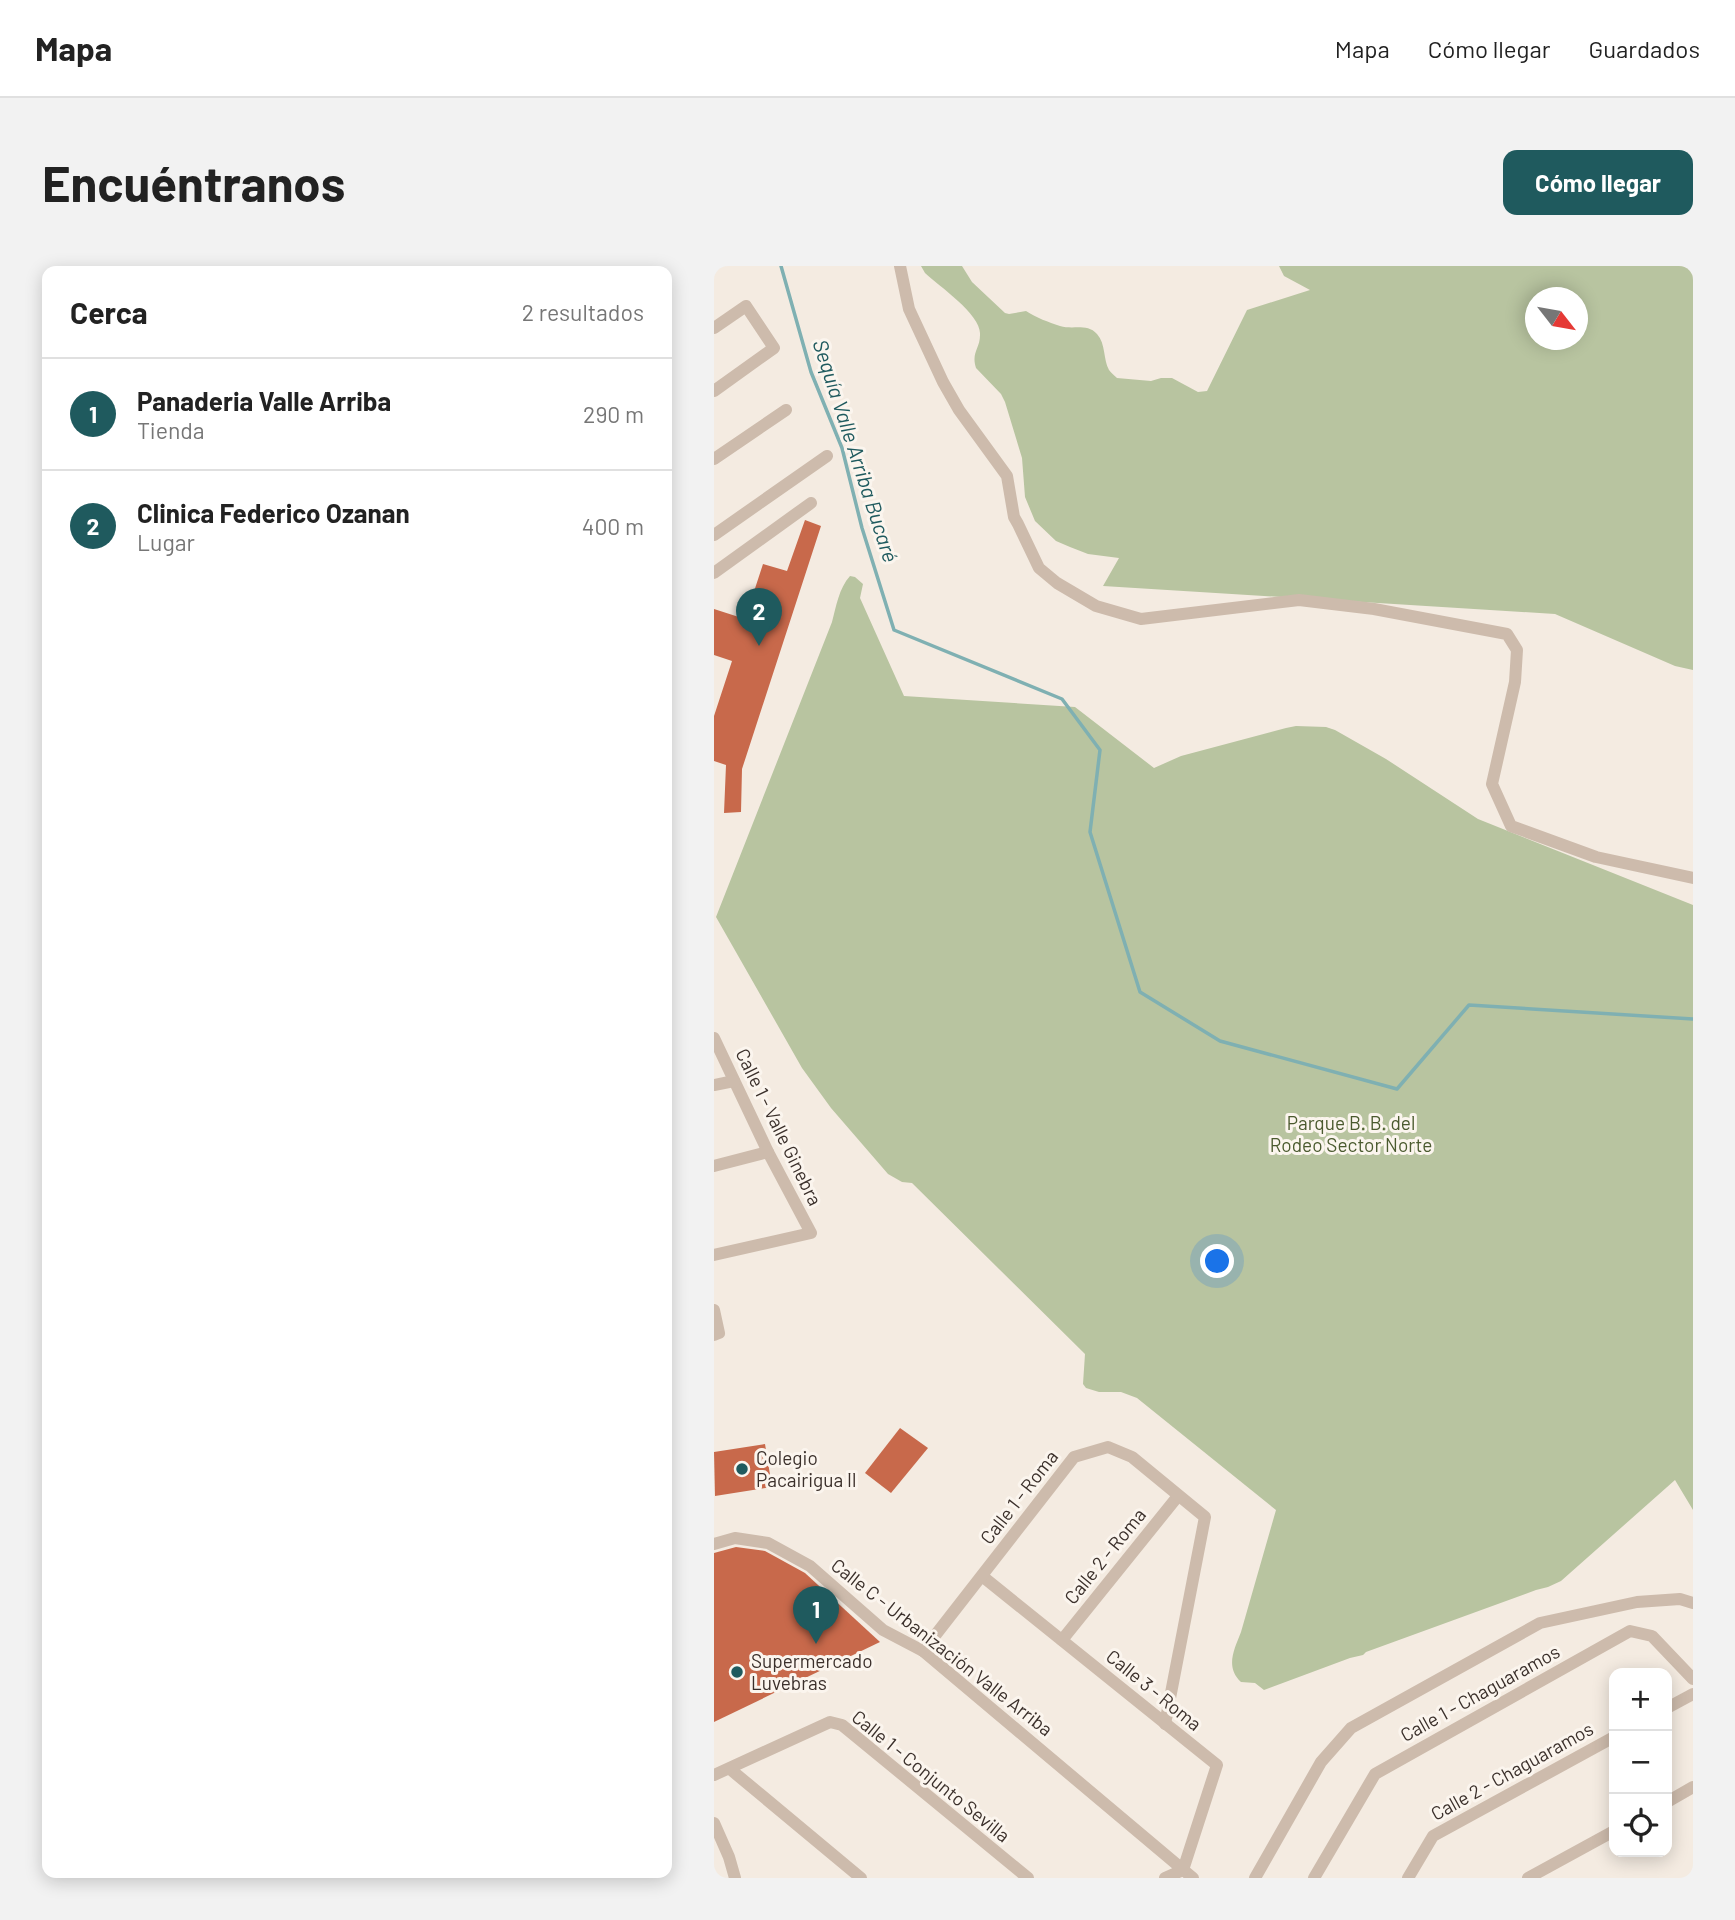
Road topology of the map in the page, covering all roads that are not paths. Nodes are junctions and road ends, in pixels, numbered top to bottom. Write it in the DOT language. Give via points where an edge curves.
graph roads {
  1 [pos="900,266"];
  2 [pos="714,328"];
  3 [pos="714,391"];
  4 [pos="786,410"];
  5 [pos="827,456"];
  6 [pos="714,459"];
  7 [pos="811,503"];
  8 [pos="714,535"];
  9 [pos="714,573"];
  10 [pos="1693,878"];
  11 [pos="714,1038"];
  12 [pos="734,1081"];
  13 [pos="714,1085"];
  14 [pos="768,1152"];
  15 [pos="714,1166"];
  16 [pos="714,1255"];
  17 [pos="714,1310"];
  18 [pos="714,1335"];
  19 [pos="1178,1496"];
  20 [pos="714,1544"];
  21 [pos="982,1576"];
  22 [pos="1693,1603"];
  23 [pos="1062,1640"];
  24 [pos="923,1651"];
  25 [pos="1693,1679"];
  26 [pos="1693,1693"];
  27 [pos="1672,1705"];
  28 [pos="1165,1724"];
  29 [pos="1609,1740"];
  30 [pos="730,1769"];
  31 [pos="714,1775"];
  32 [pos="1693,1787"];
  33 [pos="1672,1799"];
  34 [pos="714,1824"];
  35 [pos="1609,1834"];
  36 [pos="1188,1874"];
  37 [pos="1320,1875"];
  38 [pos="735,1878"];
  39 [pos="861,1878"];
  40 [pos="1028,1878"];
  41 [pos="1165,1878"];
  42 [pos="1255,1878"];
  43 [pos="1408,1878"];
  44 [pos="1528,1878"];
  1 -- 10 [label="street" via="909,309 943,382 1007,476 1014,517 1039,568 1057,583 1096,606 1141,619 1299,600 1507,634 1517,650 1515,682 1492,785 1511,827 1596,857"];
  2 -- 3 [label="street" via="746,306 774,348"];
  4 -- 6 [label="street"];
  5 -- 8 [label="street"];
  7 -- 9 [label="street"];
  11 -- 12 [label="street, Calle 1 - Valle Ginebra"];
  12 -- 13 [label="street"];
  12 -- 14 [label="street, Calle 1 - Valle Ginebra"];
  14 -- 15 [label="street"];
  14 -- 16 [label="street, Calle 1 - Valle Ginebra" via="811,1233"];
  17 -- 18 [label="street" via="719,1333"];
  19 -- 21 [label="street, Calle 1 - Roma" via="1132,1457 1108,1447 1074,1457"];
  19 -- 23 [label="street, Calle 2 - Roma"];
  19 -- 28 [label="street, Calle 1 - Roma" via="1205,1517"];
  20 -- 24 [label="street, Calle C - Urbanización Valle Arriba" via="735,1538 768,1543 810,1566 883,1630"];
  21 -- 23 [label="street, Calle 3 - Roma"];
  21 -- 24 [label="street, Calle 1 - Roma"];
  22 -- 42 [label="street" via="1680,1599 1637,1602 1540,1623 1351,1728 1321,1762"];
  23 -- 28 [label="street, Calle 3 - Roma"];
  24 -- 36 [label="street, Calle C - Urbanización Valle Arriba"];
  25 -- 37 [label="street, Calle 1 - Chaguaramos" via="1652,1636 1630,1631 1375,1774"];
  26 -- 27 [label="street"];
  28 -- 36 [label="street, Calle 3 - Roma" via="1216,1765"];
  29 -- 43 [label="street, Calle 2 - Chaguaramos" via="1433,1836"];
  30 -- 31 [label="street, Calle 1 - Conjunto Sevilla"];
  30 -- 39 [label="street"];
  30 -- 40 [label="street, Calle 1 - Conjunto Sevilla" via="830,1722 842,1725"];
  32 -- 33 [label="street"];
  34 -- 38 [label="street"];
  35 -- 44 [label="street"];
  36 -- 41 [label="street"];
}
